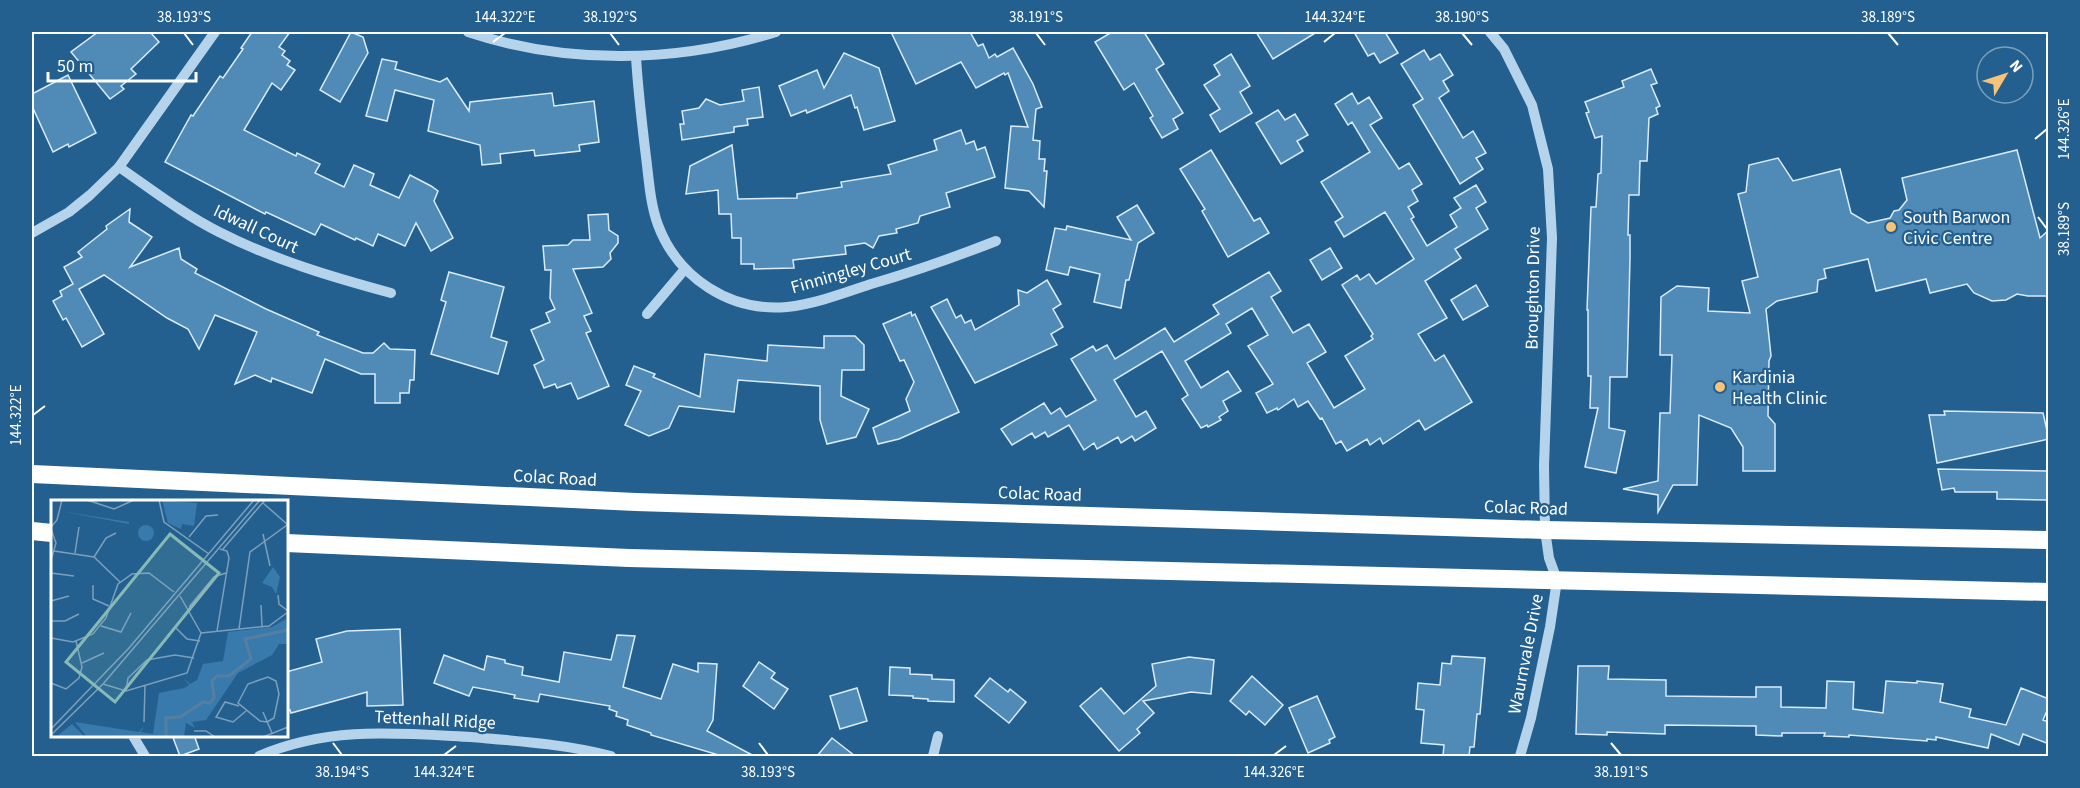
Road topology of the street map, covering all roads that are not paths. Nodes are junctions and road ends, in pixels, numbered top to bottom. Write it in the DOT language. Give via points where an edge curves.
graph roads {
  1 [pos="215,32"];
  2 [pos="468,32"];
  3 [pos="776,32"];
  4 [pos="1490,32"];
  5 [pos="636,57"];
  6 [pos="118,167"];
  7 [pos="32,233"];
  8 [pos="996,241"];
  9 [pos="685,270"];
  10 [pos="391,293"];
  11 [pos="647,314"];
  12 [pos="32,474"];
  13 [pos="1545,530"];
  14 [pos="32,531"];
  15 [pos="51,533"];
  16 [pos="2049,540"];
  17 [pos="288,543"];
  18 [pos="1549,558"];
  19 [pos="1557,580"];
  20 [pos="2049,592"];
  21 [pos="938,736"];
  22 [pos="134,737"];
  23 [pos="145,756"];
  24 [pos="259,756"];
  25 [pos="611,756"];
  26 [pos="933,756"];
  27 [pos="1520,756"];
  1 -- 6 [label="street"];
  2 -- 5 [label="street" via="551,51"];
  3 -- 5 [label="street" via="701,50"];
  4 -- 13 [label="street, Broughton Drive" via="1504,49 1532,105 1548,169 1552,238"];
  5 -- 9 [label="street, Finningley Court" via="653,207 666,242"];
  6 -- 7 [label="street" via="69,212"];
  6 -- 10 [label="street, Idwall Court" via="216,231 250,248 291,265"];
  8 -- 9 [label="street, Finningley Court" via="892,278 787,307 734,300"];
  9 -- 11 [label="street"];
  12 -- 13 [label="highway, Colac Road" via="648,503"];
  13 -- 16 [label="highway, Colac Road"];
  13 -- 18 [label="street, Broughton Drive"];
  14 -- 15 [label="highway"];
  17 -- 19 [label="highway" via="630,558"];
  18 -- 19 [label="street, Waurnvale Drive"];
  19 -- 20 [label="highway"];
  19 -- 27 [label="street, Waurnvale Drive" via="1551,627"];
  21 -- 26 [label="street"];
  22 -- 23 [label="street"];
  24 -- 25 [label="street, Tettenhall Ridge" via="308,740 344,734 393,733 558,745"];
}
